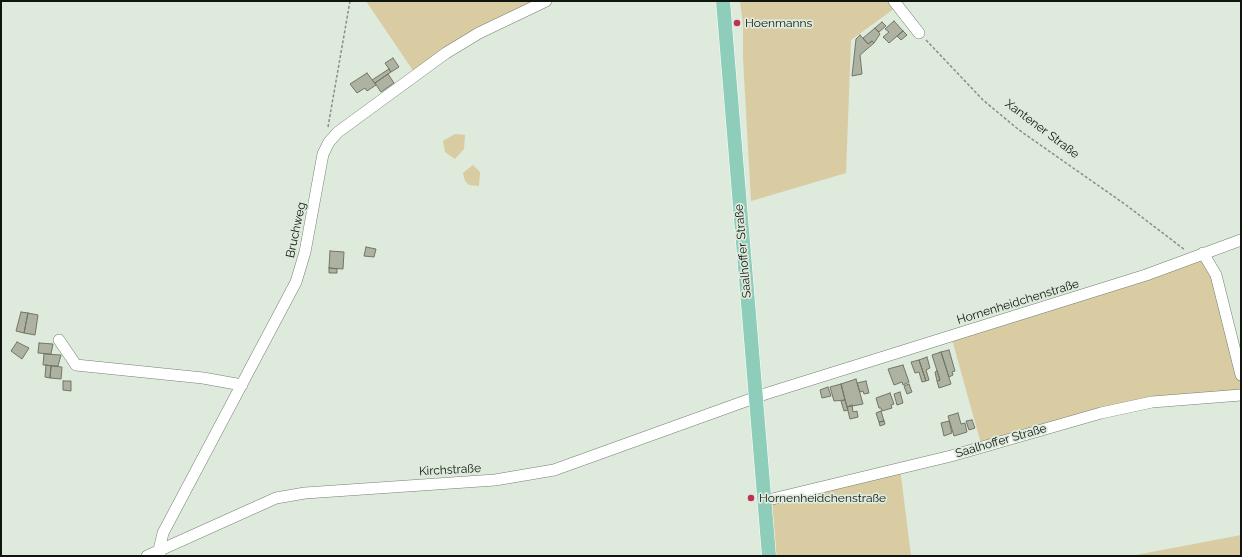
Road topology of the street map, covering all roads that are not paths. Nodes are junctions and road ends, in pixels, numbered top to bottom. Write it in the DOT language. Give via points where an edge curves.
graph roads {
  1 [pos="546,1"];
  2 [pos="723,1"];
  3 [pos="894,1"];
  4 [pos="920,33"];
  5 [pos="1241,240"];
  6 [pos="1198,255"];
  7 [pos="59,340"];
  8 [pos="1241,375"];
  9 [pos="242,385"];
  10 [pos="1241,395"];
  11 [pos="755,398"];
  12 [pos="764,501"];
  13 [pos="160,553"];
  14 [pos="147,556"];
  15 [pos="769,556"];
  1 -- 9 [label="street, Bruchweg" via="480,33 446,53 338,132 329,142 323,154 305,252 296,282"];
  2 -- 11 [label="main road, Saalhoffer Straße"];
  3 -- 4 [label="street"];
  5 -- 6 [label="street, Hornenheidchenstraße"];
  6 -- 8 [label="street" via="1216,275"];
  6 -- 11 [label="street, Hornenheidchenstraße" via="1146,275"];
  7 -- 9 [label="street" via="76,365 203,378"];
  9 -- 13 [label="street, Bruchweg" via="163,534"];
  10 -- 12 [label="street, Saalhoffer Straße" via="1152,402 1102,413 951,456"];
  11 -- 12 [label="main road, Saalhoffer Straße"];
  11 -- 13 [label="street, Kirchstraße" via="554,470 495,480 304,493 276,498"];
  12 -- 15 [label="main road, Saalhoffer Straße"];
  13 -- 14 [label="street, Kirchstraße"];
}
